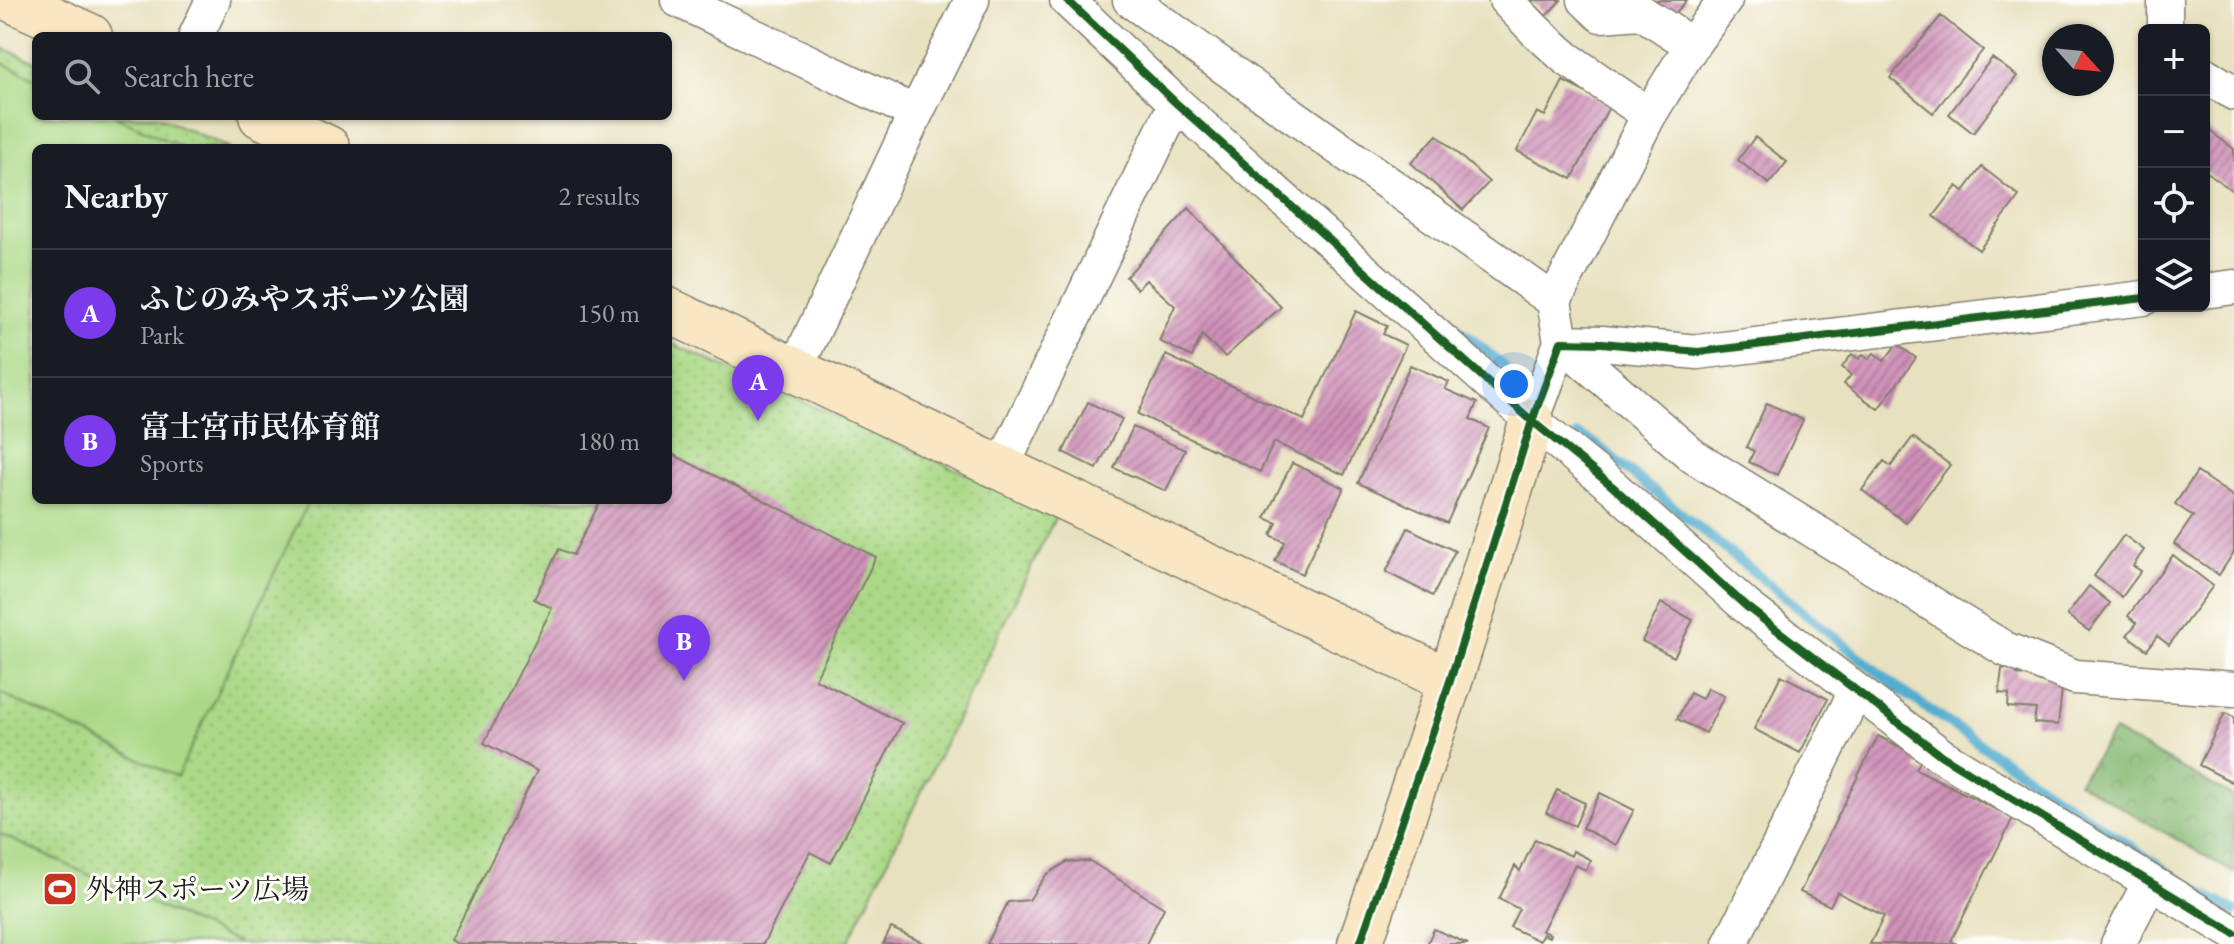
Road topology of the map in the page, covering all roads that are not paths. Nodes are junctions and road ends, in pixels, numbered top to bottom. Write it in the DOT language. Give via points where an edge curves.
graph roads {
  1 [pos="12,0"];
  2 [pos="213,0"];
  3 [pos="678,0"];
  4 [pos="972,0"];
  5 [pos="1067,0"];
  6 [pos="1130,0"];
  7 [pos="1506,0"];
  8 [pos="1585,0"];
  9 [pos="1725,0"];
  10 [pos="2165,0"];
  11 [pos="2165,24"];
  12 [pos="81,32"];
  13 [pos="198,32"];
  14 [pos="1692,45"];
  15 [pos="2210,78"];
  16 [pos="2234,93"];
  17 [pos="1176,103"];
  18 [pos="916,113"];
  19 [pos="1649,115"];
  20 [pos="269,120"];
  21 [pos="320,144"];
  22 [pos="2234,287"];
  23 [pos="2210,290"];
  24 [pos="2138,299"];
  25 [pos="1554,301"];
  26 [pos="672,312"];
  27 [pos="1561,342"];
  28 [pos="795,370"];
  29 [pos="1532,421"];
  30 [pos="1001,469"];
  31 [pos="1450,681"];
  32 [pos="2234,689"];
  33 [pos="1856,691"];
  34 [pos="2150,882"];
  35 [pos="2234,933"];
  36 [pos="1360,944"];
  37 [pos="1730,944"];
  38 [pos="2118,944"];
  1 -- 12 [label="street"];
  2 -- 13 [label="street"];
  3 -- 18 [label="street"];
  4 -- 18 [label="street"];
  5 -- 17 [label="street"];
  6 -- 25 [label="street"];
  7 -- 19 [label="street" via="1566,58"];
  8 -- 14 [label="street" via="1601,15 1641,12"];
  9 -- 14 [label="street"];
  10 -- 11 [label="street"];
  14 -- 19 [label="street"];
  15 -- 16 [label="street"];
  17 -- 29 [label="street"];
  17 -- 30 [label="street"];
  18 -- 28 [label="street"];
  19 -- 25 [label="street"];
  20 -- 21 [label="street"];
  22 -- 23 [label="street"];
  24 -- 27 [label="street" via="1698,352"];
  25 -- 27 [label="street"];
  26 -- 28 [label="street"];
  27 -- 29 [label="street"];
  27 -- 32 [label="street" via="1693,456 2005,649 2075,677"];
  28 -- 30 [label="street"];
  29 -- 31 [label="street"];
  29 -- 33 [label="street" via="1747,607"];
  30 -- 31 [label="street"];
  31 -- 36 [label="street"];
  33 -- 34 [label="street" via="1942,756"];
  33 -- 37 [label="street"];
  34 -- 35 [label="street"];
  34 -- 38 [label="street"];
}
